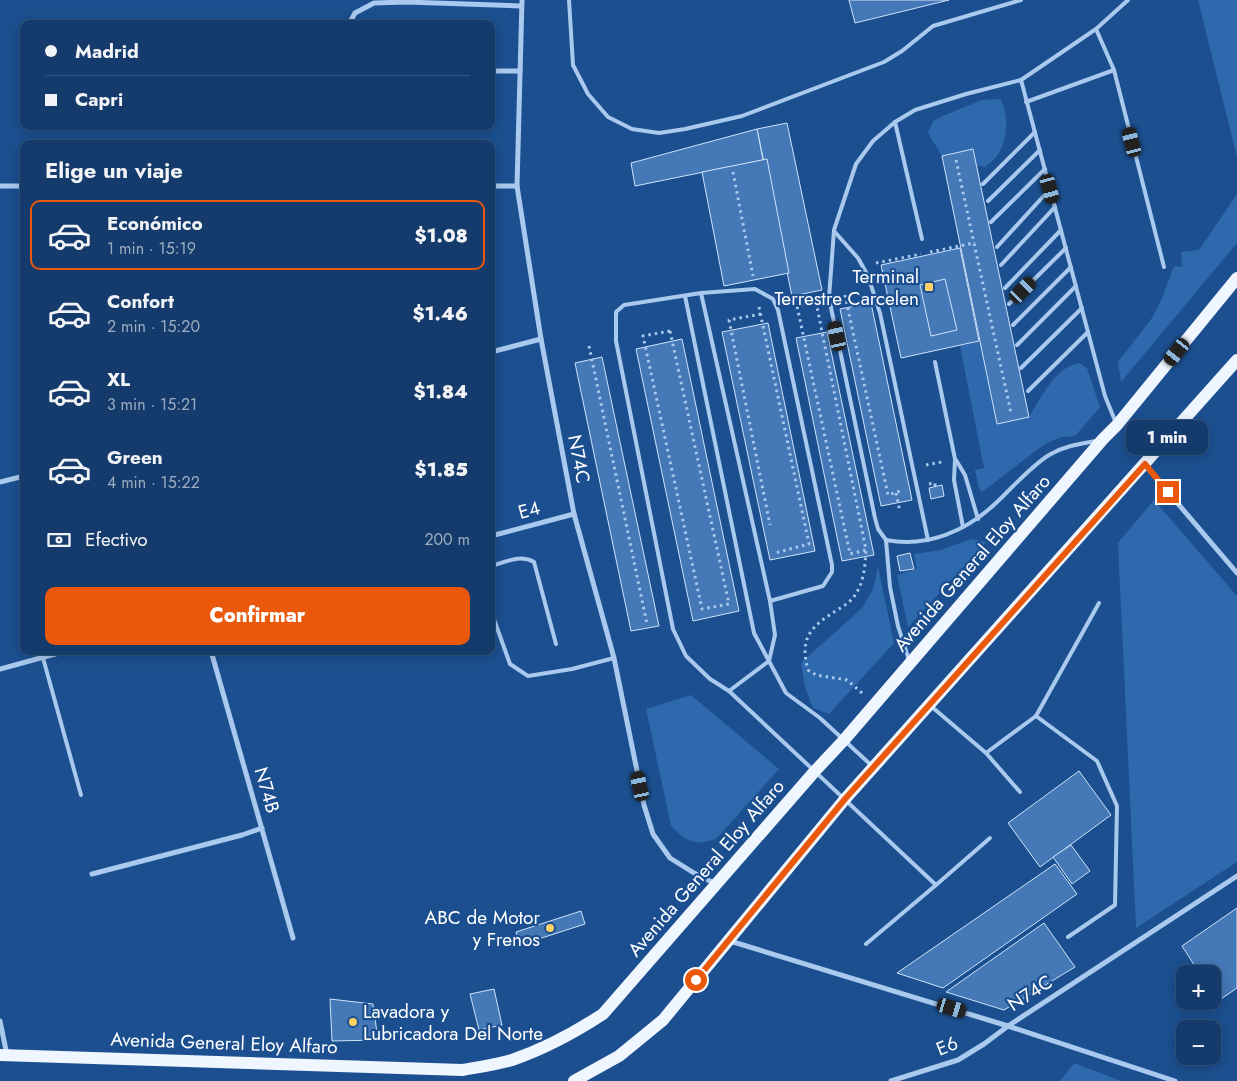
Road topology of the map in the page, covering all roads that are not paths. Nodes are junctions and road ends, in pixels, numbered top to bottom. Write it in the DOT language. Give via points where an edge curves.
graph roads {
  1 [pos="569,0"];
  2 [pos="1021,0"];
  3 [pos="1128,0"];
  4 [pos="522,3"];
  5 [pos="351,20"];
  6 [pos="1096,30"];
  7 [pos="1114,70"];
  8 [pos="495,71"];
  9 [pos="520,72"];
  10 [pos="1021,80"];
  11 [pos="1026,102"];
  12 [pos="895,122"];
  13 [pos="1034,132"];
  14 [pos="1040,150"];
  15 [pos="1044,169"];
  16 [pos="984,184"];
  17 [pos="0,186"];
  18 [pos="20,186"];
  19 [pos="495,186"];
  20 [pos="517,186"];
  21 [pos="1050,189"];
  22 [pos="988,201"];
  23 [pos="1055,207"];
  24 [pos="991,222"];
  25 [pos="834,230"];
  26 [pos="1061,230"];
  27 [pos="922,239"];
  28 [pos="997,246"];
  29 [pos="1066,248"];
  30 [pos="1001,265"];
  31 [pos="1071,267"];
  32 [pos="1164,267"];
  33 [pos="1237,278"];
  34 [pos="1076,286"];
  35 [pos="1005,288"];
  36 [pos="702,293"];
  37 [pos="685,296"];
  38 [pos="1009,304"];
  39 [pos="1082,308"];
  40 [pos="1013,325"];
  41 [pos="1088,332"];
  42 [pos="540,338"];
  43 [pos="1017,345"];
  44 [pos="495,351"];
  45 [pos="1237,360"];
  46 [pos="935,362"];
  47 [pos="1021,368"];
  48 [pos="1028,391"];
  49 [pos="1117,426"];
  50 [pos="1103,439"];
  51 [pos="955,459"];
  52 [pos="1145,464"];
  53 [pos="20,477"];
  54 [pos="0,482"];
  55 [pos="574,514"];
  56 [pos="978,519"];
  57 [pos="963,527"];
  58 [pos="495,535"];
  59 [pos="886,540"];
  60 [pos="928,540"];
  61 [pos="495,565"];
  62 [pos="1237,573"];
  63 [pos="770,601"];
  64 [pos="1099,603"];
  65 [pos="495,623"];
  66 [pos="556,644"];
  67 [pos="53,655"];
  68 [pos="212,655"];
  69 [pos="43,658"];
  70 [pos="614,658"];
  71 [pos="769,661"];
  72 [pos="910,664"];
  73 [pos="0,669"];
  74 [pos="729,691"];
  75 [pos="930,705"];
  76 [pos="1036,716"];
  77 [pos="844,740"];
  78 [pos="986,753"];
  79 [pos="874,768"];
  80 [pos="815,771"];
  81 [pos="1020,792"];
  82 [pos="81,795"];
  83 [pos="845,799"];
  84 [pos="262,828"];
  85 [pos="990,838"];
  86 [pos="92,874"];
  87 [pos="1237,876"];
  88 [pos="717,884"];
  89 [pos="936,885"];
  90 [pos="1068,937"];
  91 [pos="294,938"];
  92 [pos="730,940"];
  93 [pos="866,944"];
  94 [pos="0,1021"];
  95 [pos="1008,1026"];
  96 [pos="4,1055"];
  97 [pos="574,1081"];
  98 [pos="891,1081"];
  99 [pos="1174,1081"];
  1 -- 2 [label="lane" via="573,65 588,94 608,117 632,129 659,133 750,112 884,62 933,26"];
  3 -- 6 [label="lane"];
  4 -- 5 [label="street" via="374,3 355,13"];
  4 -- 9 [label="street, N74C"];
  6 -- 7 [label="lane"];
  6 -- 10 [label="lane"];
  7 -- 11 [label="lane"];
  7 -- 32 [label="lane"];
  8 -- 9 [label="street"];
  9 -- 20 [label="street, N74C"];
  10 -- 11 [label="lane"];
  10 -- 12 [label="lane" via="915,110"];
  11 -- 13 [label="lane"];
  12 -- 25 [label="lane" via="873,141 856,164"];
  12 -- 27 [label="lane"];
  13 -- 14 [label="lane"];
  13 -- 16 [label="lane"];
  14 -- 15 [label="lane"];
  14 -- 22 [label="lane"];
  15 -- 21 [label="lane"];
  15 -- 24 [label="lane"];
  17 -- 18 [label="street"];
  19 -- 20 [label="street"];
  20 -- 42 [label="street, N74C"];
  21 -- 23 [label="lane"];
  21 -- 28 [label="lane"];
  23 -- 26 [label="lane"];
  23 -- 30 [label="lane"];
  25 -- 59 [label="lane" via="829,298 875,518 878,530"];
  25 -- 60 [label="lane" via="858,258 878,305"];
  26 -- 29 [label="lane"];
  26 -- 35 [label="lane"];
  29 -- 31 [label="lane"];
  29 -- 38 [label="lane"];
  31 -- 34 [label="lane"];
  31 -- 40 [label="lane"];
  33 -- 49 [label="main road, Avenida General Eloy Alfaro"];
  34 -- 39 [label="lane"];
  34 -- 43 [label="lane"];
  36 -- 37 [label="lane"];
  36 -- 63 [label="lane"];
  36 -- 63 [label="lane" via="755,289 773,299 778,310 832,572 823,586"];
  37 -- 71 [label="lane" via="754,633"];
  37 -- 74 [label="lane" via="624,305 616,312 616,341 673,629 686,656 710,679"];
  39 -- 41 [label="lane"];
  39 -- 47 [label="lane"];
  41 -- 48 [label="lane"];
  41 -- 49 [label="lane"];
  42 -- 44 [label="street"];
  42 -- 55 [label="street, N74C"];
  45 -- 52 [label="main road"];
  46 -- 51 [label="lane"];
  49 -- 50 [label="main road, Avenida General Eloy Alfaro"];
  50 -- 56 [label="lane" via="1066,446 1048,456"];
  50 -- 72 [label="main road, Avenida General Eloy Alfaro"];
  51 -- 56 [label="lane" via="965,475"];
  51 -- 57 [label="lane" via="954,480"];
  52 -- 62 [label="street"];
  52 -- 75 [label="main road"];
  53 -- 54 [label="street"];
  55 -- 58 [label="street, E4"];
  55 -- 70 [label="street, N74C"];
  56 -- 57 [label="lane"];
  57 -- 60 [label="lane"];
  59 -- 60 [label="lane" via="911,543"];
  59 -- 72 [label="lane" via="890,587"];
  61 -- 66 [label="lane" via="521,558 534,562"];
  63 -- 71 [label="lane" via="775,635"];
  64 -- 76 [label="lane"];
  65 -- 70 [label="lane" via="510,664 528,676"];
  67 -- 69 [label="street"];
  68 -- 84 [label="street, N74B"];
  69 -- 73 [label="street"];
  69 -- 82 [label="lane"];
  70 -- 88 [label="street, N74C" via="644,805 653,834 670,858"];
  71 -- 74 [label="lane"];
  71 -- 77 [label="lane" via="786,693"];
  72 -- 77 [label="main road, Avenida General Eloy Alfaro"];
  74 -- 80 [label="lane"];
  75 -- 78 [label="lane"];
  75 -- 79 [label="main road"];
  76 -- 78 [label="lane"];
  76 -- 90 [label="lane" via="1098,761 1117,806 1116,906"];
  77 -- 79 [label="lane"];
  77 -- 80 [label="main road, Avenida General Eloy Alfaro"];
  78 -- 81 [label="lane"];
  79 -- 83 [label="main road"];
  80 -- 83 [label="lane"];
  80 -- 88 [label="main road, Avenida General Eloy Alfaro"];
  83 -- 89 [label="lane"];
  83 -- 92 [label="main road"];
  84 -- 86 [label="street"];
  84 -- 91 [label="street, N74B"];
  85 -- 89 [label="lane"];
  87 -- 95 [label="street, N74C"];
  88 -- 96 [label="main road, Avenida General Eloy Alfaro" via="603,1014 554,1044 510,1060 462,1070"];
  89 -- 93 [label="lane"];
  92 -- 95 [label="street, N74C"];
  92 -- 97 [label="main road" via="663,1020 619,1056"];
  94 -- 96 [label="street"];
  95 -- 98 [label="street, E6" via="958,1060"];
  95 -- 99 [label="street"];
}
